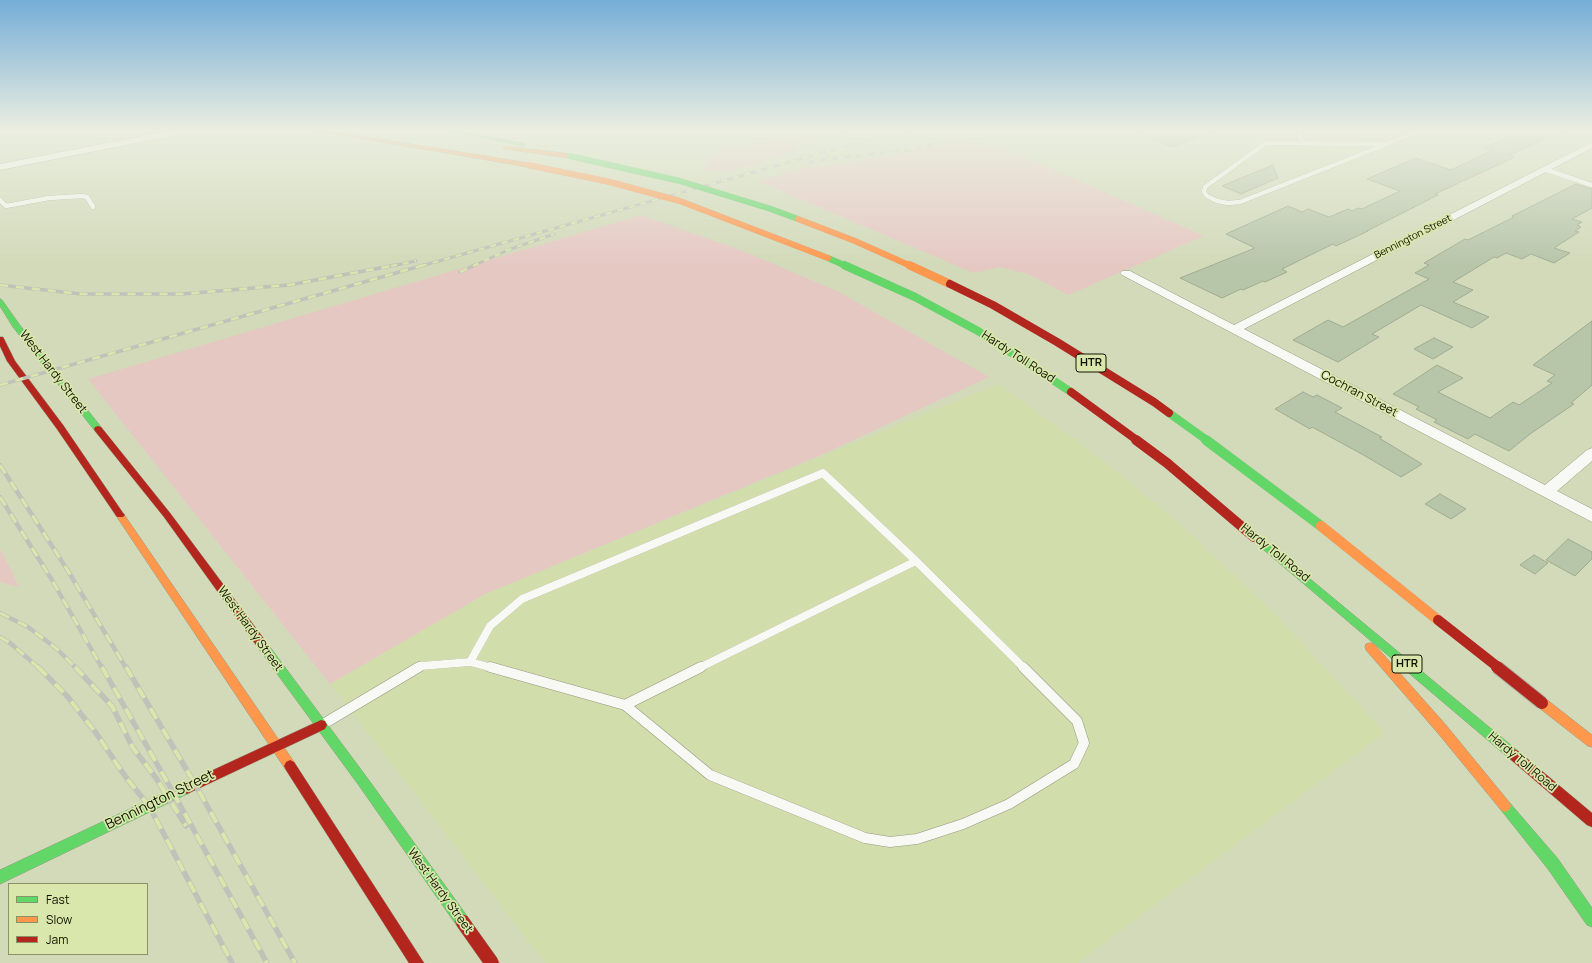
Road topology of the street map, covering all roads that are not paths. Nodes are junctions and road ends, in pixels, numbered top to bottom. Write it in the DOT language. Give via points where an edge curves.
graph roads {
  1 [pos="581,176"];
  2 [pos="658,176"];
  3 [pos="1220,176"];
  4 [pos="1306,176"];
  5 [pos="1532,176"];
  6 [pos="1563,176"];
  7 [pos="1592,185"];
  8 [pos="0,200"];
  9 [pos="93,207"];
  10 [pos="1126,273"];
  11 [pos="0,300"];
  12 [pos="1235,329"];
  13 [pos="0,339"];
  14 [pos="1592,453"];
  15 [pos="1547,492"];
  16 [pos="1592,516"];
  17 [pos="916,561"];
  18 [pos="1319,590"];
  19 [pos="470,662"];
  20 [pos="625,705"];
  21 [pos="321,725"];
  22 [pos="1592,742"];
  23 [pos="276,745"];
  24 [pos="1592,822"];
  25 [pos="0,877"];
  26 [pos="1592,920"];
  27 [pos="417,963"];
  28 [pos="492,963"];
  1 -- 18 [label="main road, Hardy Toll Road / HTR, bridge" via="680,201 747,226 833,260 921,300 978,331 1066,388 1167,463"];
  2 -- 22 [label="main road, HTR, bridge" via="730,195 855,241 947,282 1057,342 1166,411 1288,500"];
  3 -- 4 [label="lane" via="1205,187 1204,192 1217,201 1228,203 1240,202"];
  5 -- 12 [label="street, Bennington Street"];
  6 -- 7 [label="lane"];
  8 -- 9 [label="lane" via="6,206 49,198 82,196 87,197"];
  10 -- 12 [label="street, Cochran Street"];
  11 -- 21 [label="main road, West Hardy Street" via="16,325 167,515"];
  12 -- 15 [label="street, Cochran Street"];
  13 -- 23 [label="main road, West Hardy Street" via="11,361 60,427"];
  14 -- 15 [label="street"];
  15 -- 16 [label="street, Cochran Street"];
  17 -- 19 [label="lane" via="823,473 522,599 490,626"];
  17 -- 20 [label="lane"];
  17 -- 20 [label="lane" via="1077,721 1084,743 1074,764 1009,804 963,824 917,838 890,842 865,838 710,775"];
  18 -- 24 [label="main road, Hardy Toll Road / HTR"];
  18 -- 26 [label="main road" via="1441,728 1553,864"];
  19 -- 20 [label="lane"];
  19 -- 21 [label="lane" via="421,666"];
  21 -- 23 [label="main road, Bennington Street"];
  21 -- 28 [label="main road, West Hardy Street"];
  23 -- 25 [label="main road, Bennington Street"];
  23 -- 27 [label="main road, West Hardy Street"];
}
